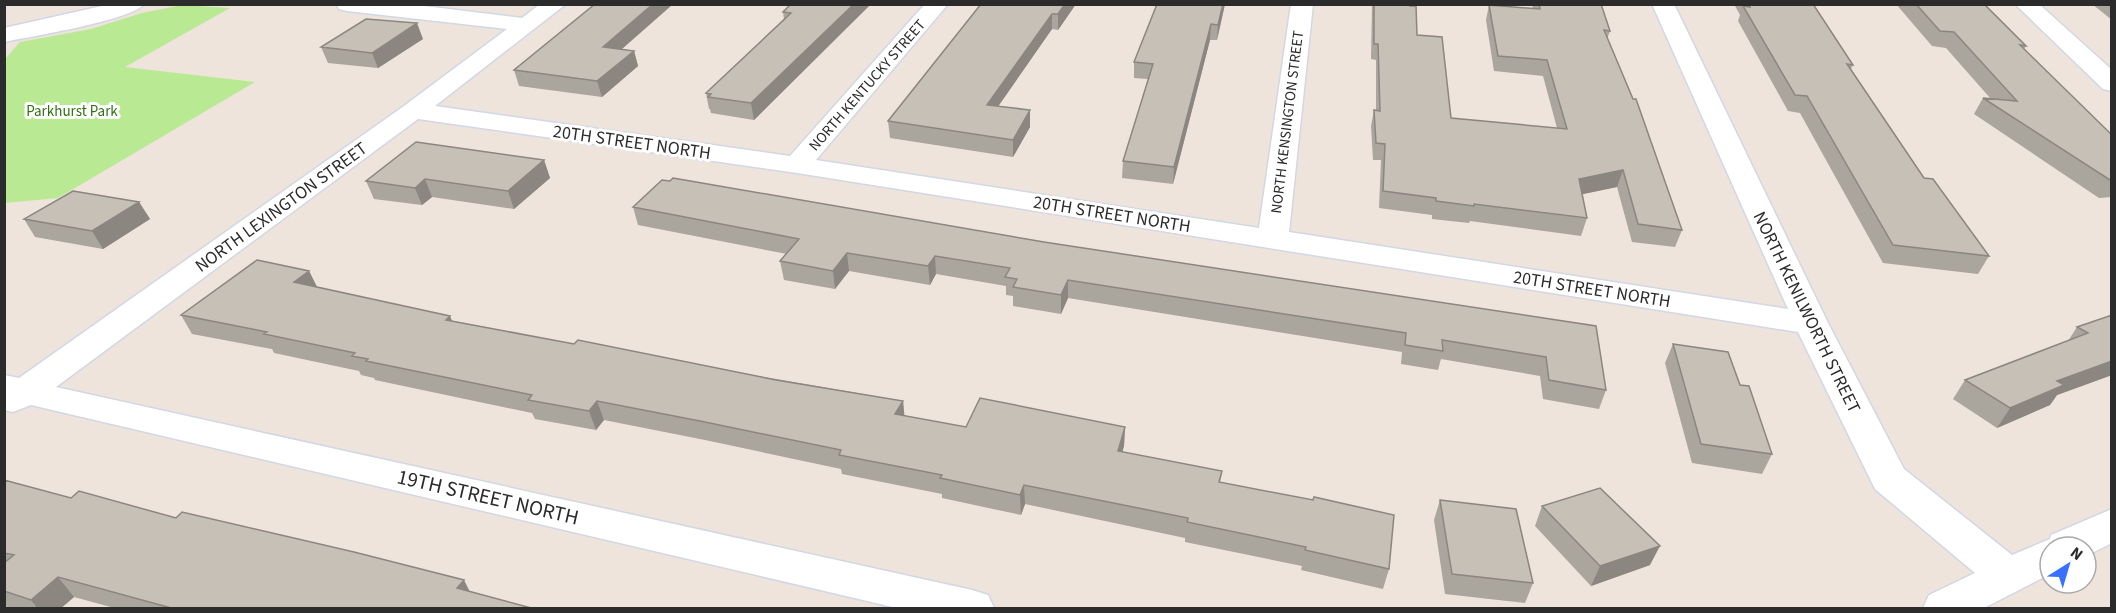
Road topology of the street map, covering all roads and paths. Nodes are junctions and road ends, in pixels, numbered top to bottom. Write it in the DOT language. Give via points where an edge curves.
graph roads {
  1 [pos="133,4"];
  2 [pos="347,4"];
  3 [pos="555,4"];
  4 [pos="937,4"];
  5 [pos="1302,4"];
  6 [pos="1663,4"];
  7 [pos="2026,4"];
  8 [pos="527,25"];
  9 [pos="4,35"];
  10 [pos="2112,84"];
  11 [pos="413,111"];
  12 [pos="797,165"];
  13 [pos="1273,240"];
  14 [pos="1811,323"];
  15 [pos="11,395"];
  16 [pos="2112,524"];
  17 [pos="2090,535"];
  18 [pos="2038,561"];
  19 [pos="2008,576"];
  20 [pos="972,609"];
  21 [pos="1945,609"];
  1 -- 9 [label="street" via="105,14"];
  2 -- 8 [label="street"];
  3 -- 8 [label="street, NORTH LEXINGTON STREET"];
  4 -- 12 [label="street, NORTH KENTUCKY STREET"];
  5 -- 13 [label="street, NORTH KENSINGTON STREET"];
  6 -- 14 [label="street, NORTH KENILWORTH STREET"];
  7 -- 10 [label="street"];
  8 -- 11 [label="street, NORTH LEXINGTON STREET"];
  11 -- 12 [label="street, 20TH STREET NORTH"];
  11 -- 15 [label="street, NORTH LEXINGTON STREET"];
  12 -- 13 [label="street, 20TH STREET NORTH"];
  13 -- 14 [label="street, 20TH STREET NORTH"];
  14 -- 19 [label="street, NORTH KENILWORTH STREET" via="1889,479"];
  15 -- 20 [label="street, 19TH STREET NORTH"];
  16 -- 17 [label="street"];
  18 -- 19 [label="street"];
  19 -- 21 [label="street"];
}
